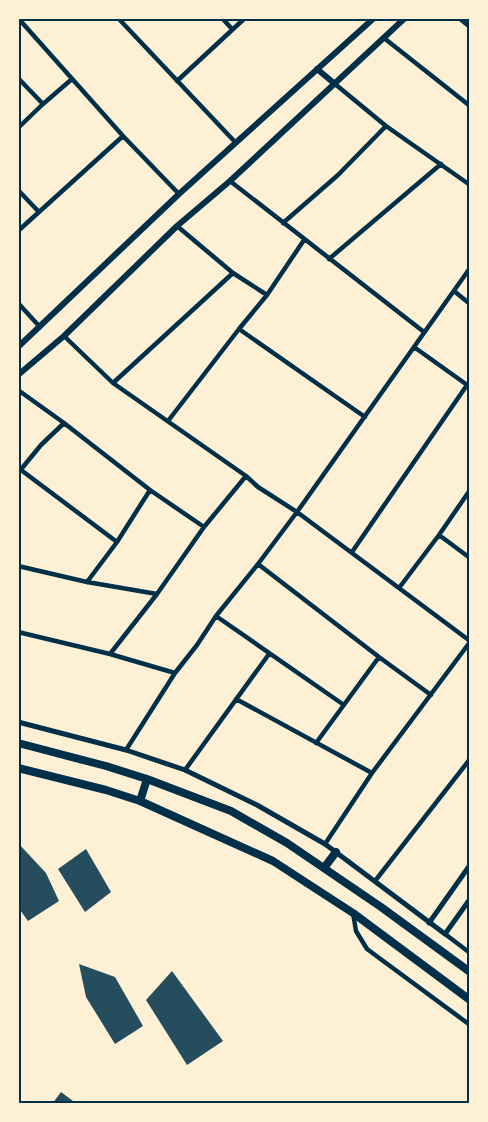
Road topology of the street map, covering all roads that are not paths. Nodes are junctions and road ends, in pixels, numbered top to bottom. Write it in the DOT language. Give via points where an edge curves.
graph roads {
  1 [pos="18,18"];
  2 [pos="222,18"];
  3 [pos="245,18"];
  4 [pos="374,18"];
  5 [pos="405,18"];
  6 [pos="459,18"];
  7 [pos="120,19"];
  8 [pos="470,27"];
  9 [pos="232,29"];
  10 [pos="384,38"];
  11 [pos="317,69"];
  12 [pos="18,78"];
  13 [pos="72,79"];
  14 [pos="177,81"];
  15 [pos="335,84"];
  16 [pos="43,104"];
  17 [pos="470,106"];
  18 [pos="386,126"];
  19 [pos="18,128"];
  20 [pos="123,136"];
  21 [pos="236,143"];
  22 [pos="441,164"];
  23 [pos="230,181"];
  24 [pos="470,185"];
  25 [pos="18,190"];
  26 [pos="179,194"];
  27 [pos="39,212"];
  28 [pos="283,223"];
  29 [pos="177,226"];
  30 [pos="18,231"];
  31 [pos="304,240"];
  32 [pos="329,259"];
  33 [pos="470,268"];
  34 [pos="233,273"];
  35 [pos="454,291"];
  36 [pos="267,295"];
  37 [pos="18,303"];
  38 [pos="470,304"];
  39 [pos="40,327"];
  40 [pos="239,329"];
  41 [pos="424,332"];
  42 [pos="64,336"];
  43 [pos="18,347"];
  44 [pos="414,347"];
  45 [pos="18,375"];
  46 [pos="113,383"];
  47 [pos="469,386"];
  48 [pos="18,390"];
  49 [pos="364,417"];
  50 [pos="168,421"];
  51 [pos="64,423"];
  52 [pos="19,471"];
  53 [pos="246,476"];
  54 [pos="150,490"];
  55 [pos="470,490"];
  56 [pos="297,512"];
  57 [pos="204,527"];
  58 [pos="439,536"];
  59 [pos="117,542"];
  60 [pos="352,552"];
  61 [pos="470,558"];
  62 [pos="258,564"];
  63 [pos="18,566"];
  64 [pos="87,582"];
  65 [pos="399,588"];
  66 [pos="157,594"];
  67 [pos="216,616"];
  68 [pos="18,632"];
  69 [pos="470,642"];
  70 [pos="110,654"];
  71 [pos="269,654"];
  72 [pos="379,657"];
  73 [pos="175,673"];
  74 [pos="431,695"];
  75 [pos="236,699"];
  76 [pos="344,705"];
  77 [pos="18,722"];
  78 [pos="18,743"];
  79 [pos="316,743"];
  80 [pos="126,750"];
  81 [pos="470,759"];
  82 [pos="20,768"];
  83 [pos="185,770"];
  84 [pos="372,773"];
  85 [pos="147,779"];
  86 [pos="140,801"];
  87 [pos="325,844"];
  88 [pos="336,852"];
  89 [pos="470,865"];
  90 [pos="324,868"];
  91 [pos="375,881"];
  92 [pos="470,899"];
  93 [pos="353,913"];
  94 [pos="429,923"];
  95 [pos="445,934"];
  96 [pos="470,953"];
  97 [pos="470,972"];
  98 [pos="470,1000"];
  99 [pos="470,1025"];
  1 -- 13 [label="street"];
  2 -- 9 [label="street"];
  3 -- 9 [label="street"];
  4 -- 11 [label="main road"];
  5 -- 10 [label="main road"];
  6 -- 8 [label="street"];
  7 -- 14 [label="street"];
  9 -- 14 [label="street"];
  10 -- 15 [label="main road"];
  10 -- 17 [label="street"];
  11 -- 15 [label="main road"];
  11 -- 21 [label="main road"];
  12 -- 16 [label="street"];
  13 -- 16 [label="street"];
  13 -- 20 [label="street"];
  14 -- 21 [label="street"];
  15 -- 18 [label="street"];
  15 -- 23 [label="main road"];
  16 -- 19 [label="street"];
  18 -- 22 [label="street"];
  18 -- 28 [label="street"];
  20 -- 26 [label="street"];
  20 -- 27 [label="street"];
  21 -- 26 [label="main road"];
  22 -- 24 [label="street"];
  22 -- 32 [label="street"];
  23 -- 28 [label="street"];
  23 -- 29 [label="main road"];
  25 -- 27 [label="street"];
  26 -- 39 [label="main road"];
  27 -- 30 [label="street"];
  28 -- 31 [label="street"];
  29 -- 34 [label="street"];
  29 -- 42 [label="main road"];
  31 -- 32 [label="street"];
  31 -- 36 [label="street"];
  32 -- 41 [label="street"];
  33 -- 35 [label="street"];
  34 -- 36 [label="street"];
  34 -- 46 [label="street"];
  35 -- 38 [label="street"];
  35 -- 41 [label="street"];
  36 -- 40 [label="street"];
  37 -- 39 [label="street"];
  39 -- 43 [label="main road"];
  40 -- 49 [label="street"];
  40 -- 50 [label="street"];
  41 -- 44 [label="street"];
  42 -- 45 [label="main road"];
  42 -- 46 [label="street"];
  44 -- 47 [label="street"];
  44 -- 49 [label="street"];
  46 -- 50 [label="street"];
  47 -- 60 [label="street"];
  48 -- 51 [label="street"];
  49 -- 56 [label="street"];
  50 -- 53 [label="street"];
  51 -- 52 [label="street"];
  51 -- 54 [label="street"];
  52 -- 59 [label="street"];
  53 -- 56 [label="street"];
  53 -- 57 [label="street"];
  54 -- 57 [label="street"];
  54 -- 59 [label="street"];
  55 -- 58 [label="street"];
  56 -- 60 [label="street"];
  56 -- 62 [label="street"];
  57 -- 66 [label="street"];
  58 -- 61 [label="street"];
  58 -- 65 [label="street"];
  59 -- 64 [label="street"];
  60 -- 65 [label="street"];
  62 -- 67 [label="street"];
  62 -- 72 [label="street"];
  63 -- 64 [label="street"];
  64 -- 66 [label="street"];
  65 -- 69 [label="street"];
  66 -- 70 [label="street"];
  67 -- 71 [label="street"];
  67 -- 73 [label="street"];
  68 -- 70 [label="street"];
  69 -- 74 [label="street"];
  70 -- 73 [label="street"];
  71 -- 75 [label="street"];
  71 -- 76 [label="street"];
  72 -- 74 [label="street"];
  72 -- 76 [label="street"];
  73 -- 80 [label="street"];
  74 -- 84 [label="street"];
  75 -- 79 [label="street"];
  75 -- 83 [label="street"];
  76 -- 79 [label="street"];
  77 -- 80 [label="street"];
  78 -- 85 [label="highway"];
  79 -- 84 [label="street"];
  80 -- 83 [label="street"];
  81 -- 91 [label="street"];
  82 -- 86 [label="highway"];
  83 -- 87 [label="street"];
  84 -- 87 [label="street"];
  85 -- 86 [label="highway"];
  85 -- 90 [label="highway" via="231,811"];
  86 -- 93 [label="highway" via="273,861"];
  87 -- 88 [label="street"];
  88 -- 90 [label="highway"];
  88 -- 91 [label="street"];
  89 -- 94 [label="street"];
  90 -- 97 [label="highway"];
  91 -- 94 [label="street"];
  92 -- 95 [label="street"];
  93 -- 98 [label="highway"];
  93 -- 99 [label="street" via="356,931 367,948"];
  94 -- 95 [label="street"];
  95 -- 96 [label="street"];
}
